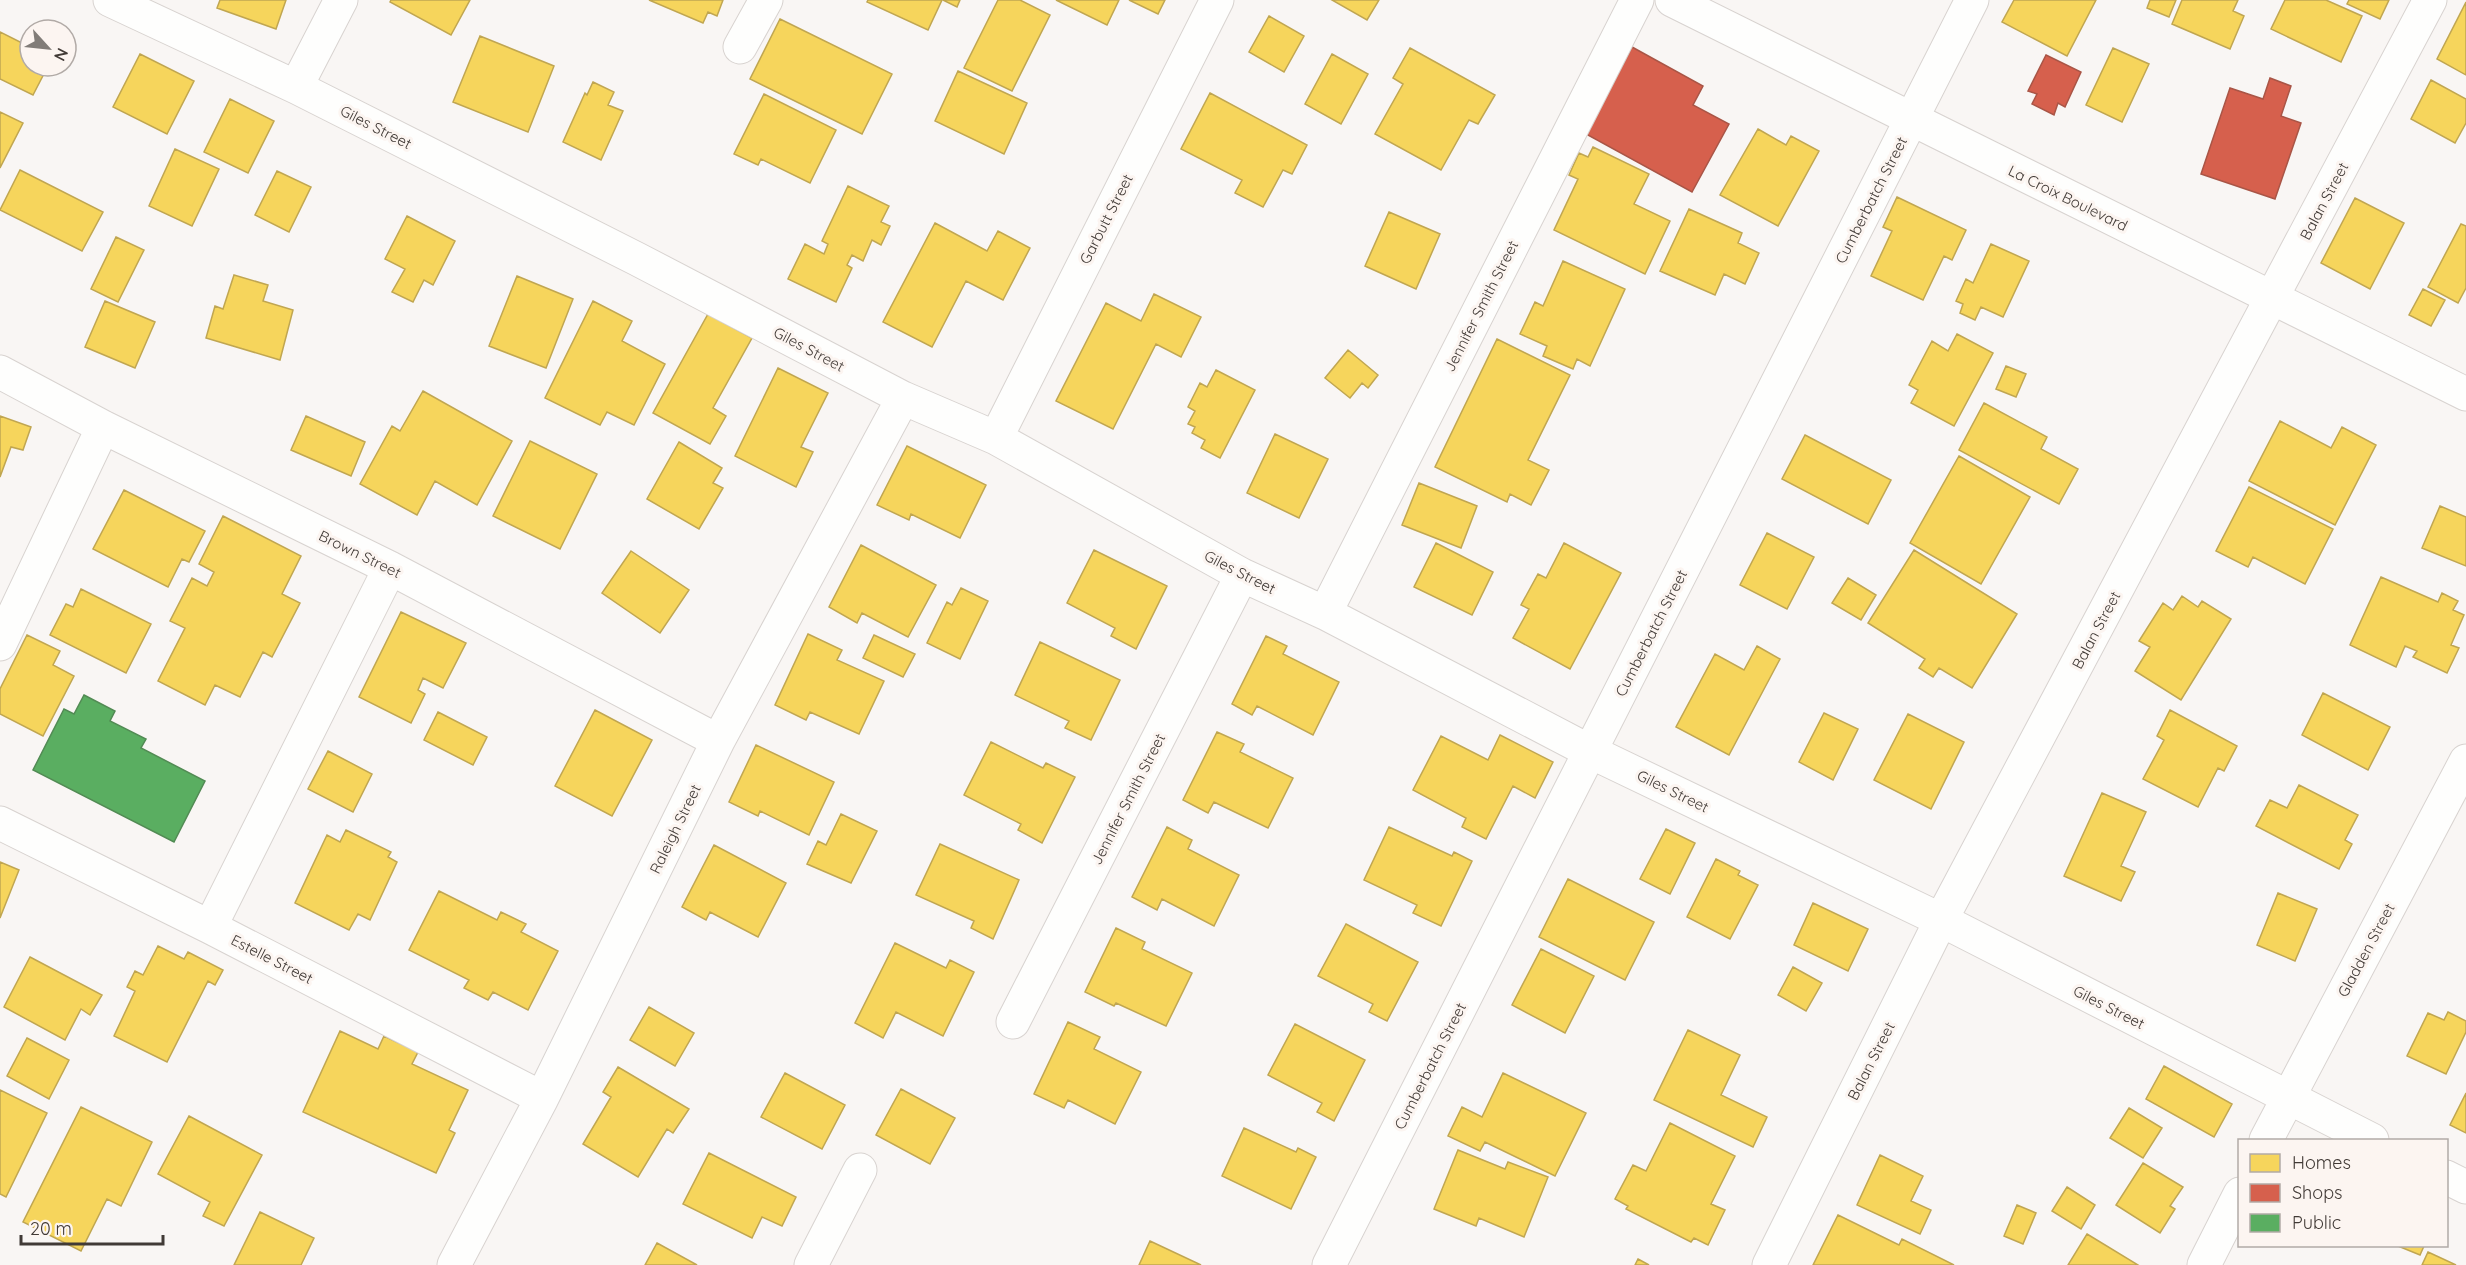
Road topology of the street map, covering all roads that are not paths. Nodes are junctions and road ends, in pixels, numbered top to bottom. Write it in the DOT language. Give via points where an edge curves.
graph roads {
  1 [pos="110,0"];
  2 [pos="341,0"];
  3 [pos="766,0"];
  4 [pos="1217,0"];
  5 [pos="1637,0"];
  6 [pos="1672,0"];
  7 [pos="1972,0"];
  8 [pos="2430,0"];
  9 [pos="740,46"];
  10 [pos="296,87"];
  11 [pos="1911,120"];
  12 [pos="2272,299"];
  13 [pos="0,372"];
  14 [pos="2466,394"];
  15 [pos="903,398"];
  16 [pos="103,427"];
  17 [pos="996,438"];
  18 [pos="390,568"];
  19 [pos="1242,575"];
  20 [pos="1325,613"];
  21 [pos="0,644"];
  22 [pos="718,741"];
  23 [pos="1590,752"];
  24 [pos="2466,761"];
  25 [pos="0,823"];
  26 [pos="1941,920"];
  27 [pos="210,927"];
  28 [pos="1013,1022"];
  29 [pos="542,1098"];
  30 [pos="2287,1099"];
  31 [pos="2267,1139"];
  32 [pos="2370,1139"];
  33 [pos="860,1170"];
  34 [pos="2448,1178"];
  35 [pos="2466,1187"];
  36 [pos="2238,1198"];
  37 [pos="454,1265"];
  38 [pos="812,1265"];
  39 [pos="1329,1265"];
  40 [pos="1769,1265"];
  41 [pos="2204,1265"];
  1 -- 10 [label="street, Giles Street"];
  2 -- 10 [label="street"];
  3 -- 9 [label="street"];
  4 -- 17 [label="street, Garbutt Street"];
  5 -- 20 [label="street, Jennifer Smith Street"];
  6 -- 11 [label="street, La Croix Boulevard"];
  7 -- 11 [label="street, Cumberbatch Street"];
  8 -- 12 [label="street, Balan Street"];
  10 -- 15 [label="street, Giles Street"];
  11 -- 12 [label="street, La Croix Boulevard"];
  11 -- 23 [label="street, Cumberbatch Street"];
  12 -- 14 [label="street, La Croix Boulevard"];
  12 -- 26 [label="street, Balan Street"];
  13 -- 16 [label="street, Brown Street"];
  15 -- 17 [label="street, Giles Street"];
  15 -- 22 [label="street, Raleigh Street"];
  16 -- 18 [label="street, Brown Street"];
  16 -- 21 [label="street"];
  17 -- 19 [label="street, Giles Street"];
  18 -- 22 [label="street, Brown Street"];
  18 -- 27 [label="street"];
  19 -- 20 [label="street, Giles Street"];
  19 -- 28 [label="street, Jennifer Smith Street"];
  20 -- 23 [label="street, Giles Street"];
  22 -- 29 [label="street, Raleigh Street"];
  23 -- 26 [label="street, Giles Street"];
  23 -- 39 [label="street, Cumberbatch Street"];
  24 -- 30 [label="street, Gladden Street"];
  25 -- 27 [label="street, Estelle Street"];
  26 -- 30 [label="street, Giles Street"];
  26 -- 40 [label="street, Balan Street"];
  27 -- 29 [label="street, Estelle Street"];
  29 -- 37 [label="street, Raleigh Street"];
  30 -- 31 [label="street, Gladden Street"];
  30 -- 32 [label="street, Giles Street"];
  33 -- 38 [label="street"];
  34 -- 35 [label="street"];
  36 -- 41 [label="street"];
}
